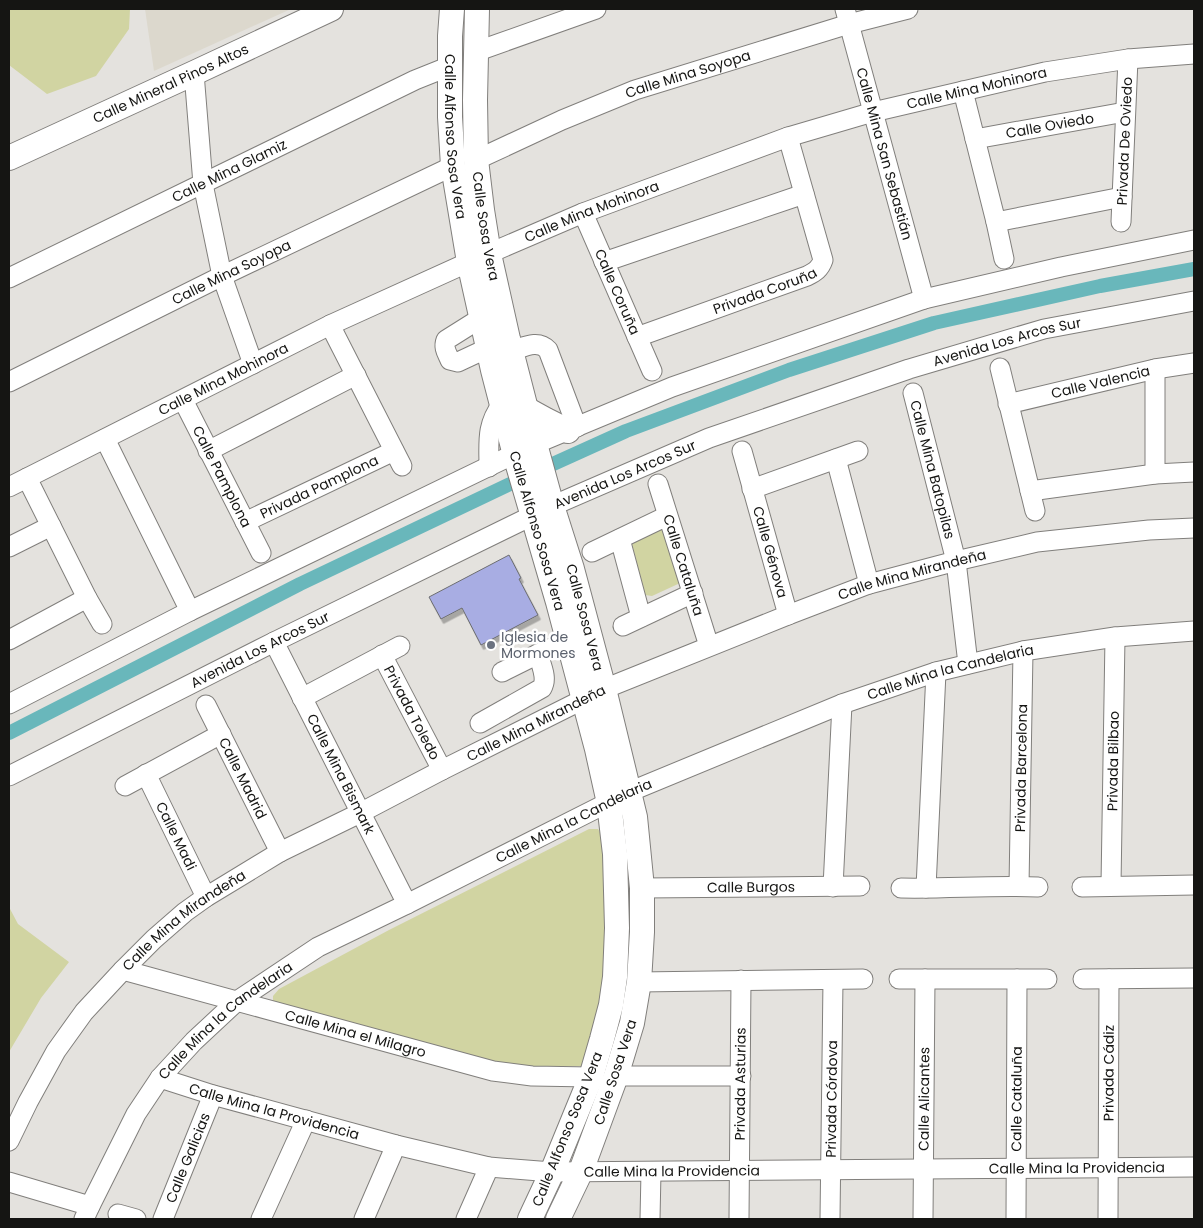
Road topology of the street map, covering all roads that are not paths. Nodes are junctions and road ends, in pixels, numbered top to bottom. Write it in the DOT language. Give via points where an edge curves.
graph roads {
  1 [pos="331,9"];
  2 [pos="452,9"];
  3 [pos="477,9"];
  4 [pos="596,9"];
  5 [pos="908,9"];
  6 [pos="847,16"];
  7 [pos="475,52"];
  8 [pos="1194,54"];
  9 [pos="1128,59"];
  10 [pos="450,66"];
  11 [pos="194,73"];
  12 [pos="963,91"];
  13 [pos="873,112"];
  14 [pos="1126,112"];
  15 [pos="788,137"];
  16 [pos="975,139"];
  17 [pos="9,158"];
  18 [pos="464,163"];
  19 [pos="203,184"];
  20 [pos="804,194"];
  21 [pos="1122,197"];
  22 [pos="583,213"];
  23 [pos="996,222"];
  24 [pos="1121,222"];
  25 [pos="1194,240"];
  26 [pos="479,258"];
  27 [pos="1004,259"];
  28 [pos="604,262"];
  29 [pos="222,276"];
  30 [pos="9,278"];
  31 [pos="924,299"];
  32 [pos="1194,301"];
  33 [pos="481,318"];
  34 [pos="330,325"];
  35 [pos="637,337"];
  36 [pos="488,348"];
  37 [pos="511,351"];
  38 [pos="1194,363"];
  39 [pos="253,364"];
  40 [pos="1000,368"];
  41 [pos="1155,369"];
  42 [pos="652,370"];
  43 [pos="356,375"];
  44 [pos="9,382"];
  45 [pos="913,393"];
  46 [pos="183,400"];
  47 [pos="502,404"];
  48 [pos="1008,404"];
  49 [pos="526,409"];
  50 [pos="573,429"];
  51 [pos="105,439"];
  52 [pos="525,450"];
  53 [pos="208,451"];
  54 [pos="742,451"];
  55 [pos="858,451"];
  56 [pos="836,459"];
  57 [pos="489,467"];
  58 [pos="1194,472"];
  59 [pos="1155,474"];
  60 [pos="26,478"];
  61 [pos="658,484"];
  62 [pos="9,487"];
  63 [pos="752,489"];
  64 [pos="1030,491"];
  65 [pos="542,510"];
  66 [pos="1035,512"];
  67 [pos="667,516"];
  68 [pos="245,522"];
  69 [pos="51,526"];
  70 [pos="1194,528"];
  71 [pos="620,539"];
  72 [pos="9,547"];
  73 [pos="592,552"];
  74 [pos="261,553"];
  75 [pos="956,561"];
  76 [pos="870,584"];
  77 [pos="693,593"];
  78 [pos="87,598"];
  79 [pos="190,611"];
  80 [pos="788,614"];
  81 [pos="641,617"];
  82 [pos="102,624"];
  83 [pos="623,626"];
  84 [pos="1194,631"];
  85 [pos="1116,637"];
  86 [pos="9,640"];
  87 [pos="568,641"];
  88 [pos="274,642"];
  89 [pos="400,646"];
  90 [pos="709,646"];
  91 [pos="1023,651"];
  92 [pos="538,654"];
  93 [pos="382,656"];
  94 [pos="968,664"];
  95 [pos="502,672"];
  96 [pos="936,672"];
  97 [pos="594,694"];
  98 [pos="302,698"];
  99 [pos="9,704"];
  100 [pos="842,704"];
  101 [pos="206,705"];
  102 [pos="480,723"];
  103 [pos="221,734"];
  104 [pos="442,770"];
  105 [pos="146,774"];
  106 [pos="9,776"];
  107 [pos="126,786"];
  108 [pos="619,798"];
  109 [pos="360,813"];
  110 [pos="280,852"];
  111 [pos="1111,885"];
  112 [pos="1194,885"];
  113 [pos="860,886"];
  114 [pos="1019,886"];
  115 [pos="1082,886"];
  116 [pos="833,887"];
  117 [pos="1038,887"];
  118 [pos="642,888"];
  119 [pos="902,888"];
  120 [pos="926,888"];
  121 [pos="206,897"];
  122 [pos="407,904"];
  123 [pos="123,970"];
  124 [pos="1109,978"];
  125 [pos="1194,978"];
  126 [pos="863,979"];
  127 [pos="899,979"];
  128 [pos="925,979"];
  129 [pos="1017,979"];
  130 [pos="1047,979"];
  131 [pos="1083,979"];
  132 [pos="741,980"];
  133 [pos="833,980"];
  134 [pos="639,982"];
  135 [pos="237,1001"];
  136 [pos="616,1076"];
  137 [pos="741,1076"];
  138 [pos="590,1077"];
  139 [pos="160,1078"];
  140 [pos="213,1095"];
  141 [pos="306,1120"];
  142 [pos="9,1141"];
  143 [pos="396,1144"];
  144 [pos="489,1167"];
  145 [pos="1194,1167"];
  146 [pos="1108,1168"];
  147 [pos="1016,1169"];
  148 [pos="832,1170"];
  149 [pos="924,1170"];
  150 [pos="740,1171"];
  151 [pos="552,1172"];
  152 [pos="580,1172"];
  153 [pos="651,1172"];
  154 [pos="9,1182"];
  155 [pos="87,1213"];
  156 [pos="163,1219"];
  157 [pos="261,1219"];
  158 [pos="364,1219"];
  159 [pos="466,1219"];
  160 [pos="530,1219"];
  161 [pos="558,1219"];
  162 [pos="650,1219"];
  163 [pos="739,1219"];
  164 [pos="830,1219"];
  165 [pos="923,1219"];
  166 [pos="1016,1219"];
  167 [pos="1108,1219"];
  1 -- 11 [label="main road, Calle Mineral Pinos Altos"];
  2 -- 10 [label="main road, Calle Alfonso Sosa Vera"];
  3 -- 7 [label="main road, Calle Sosa Vera"];
  4 -- 7 [label="street"];
  5 -- 6 [label="street, Calle Mina Soyopa"];
  6 -- 13 [label="street, Calle Mina San Sebastián"];
  6 -- 18 [label="street, Calle Mina Soyopa" via="634,90"];
  7 -- 18 [label="main road, Calle Sosa Vera"];
  8 -- 9 [label="street, Calle Mina Mohinora"];
  9 -- 12 [label="street, Calle Mina Mohinora" via="1046,72"];
  9 -- 14 [label="street, Privada De Oviedo"];
  10 -- 18 [label="main road, Calle Alfonso Sosa Vera" via="450,117"];
  10 -- 19 [label="street, Calle Mina Glamiz"];
  11 -- 17 [label="main road, Calle Mineral Pinos Altos"];
  11 -- 19 [label="street"];
  12 -- 13 [label="street, Calle Mina Mohinora"];
  12 -- 16 [label="street"];
  13 -- 15 [label="street, Calle Mina Mohinora"];
  13 -- 31 [label="street, Calle Mina San Sebastián"];
  14 -- 16 [label="street, Calle Oviedo"];
  14 -- 21 [label="street, Privada De Oviedo"];
  15 -- 20 [label="street, Privada Coruña"];
  15 -- 22 [label="street, Calle Mina Mohinora"];
  16 -- 23 [label="street"];
  18 -- 26 [label="main road, Calle Sosa Vera" via="482,210"];
  18 -- 29 [label="street, Calle Mina Soyopa"];
  19 -- 29 [label="street"];
  19 -- 30 [label="street, Calle Mina Glamiz"];
  20 -- 28 [label="street"];
  20 -- 35 [label="street, Privada Coruña" via="823,260 818,270"];
  21 -- 23 [label="street"];
  21 -- 24 [label="street, Privada De Oviedo"];
  22 -- 26 [label="street, Calle Mina Mohinora"];
  22 -- 28 [label="street, Calle Coruña"];
  23 -- 27 [label="street"];
  25 -- 31 [label="street"];
  26 -- 33 [label="main road, Calle Alfonso Sosa Vera"];
  26 -- 34 [label="street, Calle Mina Mohinora"];
  26 -- 37 [label="main road, Calle Sosa Vera"];
  28 -- 35 [label="street, Calle Coruña"];
  29 -- 39 [label="street"];
  29 -- 44 [label="street, Calle Mina Soyopa"];
  31 -- 50 [label="street" via="672,387"];
  32 -- 65 [label="street, Avenida Los Arcos Sur" via="1044,329 909,369 709,438"];
  33 -- 36 [label="main road, Calle Alfonso Sosa Vera"];
  33 -- 36 [label="street" via="446,340 445,350 450,360 458,362"];
  34 -- 39 [label="street, Calle Mina Mohinora"];
  34 -- 43 [label="street"];
  35 -- 42 [label="street, Calle Coruña"];
  36 -- 47 [label="main road, Calle Alfonso Sosa Vera"];
  37 -- 49 [label="main road, Calle Sosa Vera"];
  37 -- 50 [label="street" via="536,344 548,350"];
  38 -- 41 [label="street, Calle Valencia"];
  39 -- 46 [label="street, Calle Mina Mohinora"];
  40 -- 48 [label="street"];
  41 -- 48 [label="street, Calle Valencia"];
  41 -- 59 [label="street"];
  43 -- 53 [label="street"];
  43 -- 68 [label="street, Privada Pamplona" via="398,458"];
  45 -- 75 [label="street, Calle Mina Batopilas"];
  46 -- 51 [label="street, Calle Mina Mohinora"];
  46 -- 53 [label="street, Calle Pamplona"];
  47 -- 52 [label="main road, Calle Alfonso Sosa Vera"];
  47 -- 57 [label="street" via="493,416 490,428"];
  48 -- 64 [label="street"];
  49 -- 50 [label="main road"];
  49 -- 52 [label="main road, Calle Sosa Vera"];
  50 -- 52 [label="street"];
  51 -- 60 [label="street, Calle Mina Mohinora"];
  51 -- 79 [label="street"];
  52 -- 57 [label="street"];
  52 -- 65 [label="main road, Calle Sosa Vera"];
  53 -- 68 [label="street, Calle Pamplona"];
  54 -- 63 [label="street, Calle Génova"];
  55 -- 56 [label="street, Calle Génova"];
  56 -- 63 [label="street, Calle Génova"];
  56 -- 76 [label="street"];
  57 -- 79 [label="street"];
  58 -- 59 [label="street"];
  59 -- 64 [label="street"];
  60 -- 62 [label="street, Calle Mina Mohinora"];
  60 -- 69 [label="street"];
  61 -- 67 [label="street, Calle Cataluña"];
  63 -- 80 [label="street, Calle Génova"];
  64 -- 66 [label="street"];
  65 -- 87 [label="main road, Calle Alfonso Sosa Vera"];
  65 -- 88 [label="street, Avenida Los Arcos Sur"];
  65 -- 97 [label="main road, Calle Sosa Vera" via="572,569"];
  67 -- 71 [label="street"];
  67 -- 77 [label="street, Calle Cataluña"];
  68 -- 74 [label="street, Calle Pamplona"];
  69 -- 72 [label="street"];
  69 -- 78 [label="street"];
  70 -- 75 [label="street, Calle Mina Mirandeña" via="1037,542"];
  71 -- 73 [label="street"];
  71 -- 81 [label="street"];
  75 -- 76 [label="street, Calle Mina Mirandeña"];
  75 -- 94 [label="street, Calle Mina Batopilas"];
  76 -- 80 [label="street, Calle Mina Mirandeña"];
  77 -- 81 [label="street"];
  77 -- 90 [label="street, Calle Cataluña"];
  78 -- 82 [label="street"];
  78 -- 86 [label="street"];
  79 -- 99 [label="street"];
  80 -- 90 [label="street, Calle Mina Mirandeña"];
  81 -- 83 [label="street"];
  84 -- 85 [label="street, Calle Mina la Candelaria"];
  85 -- 91 [label="street, Calle Mina la Candelaria"];
  85 -- 111 [label="street, Privada Bilbao"];
  87 -- 92 [label="street"];
  87 -- 97 [label="main road, Calle Alfonso Sosa Vera"];
  88 -- 98 [label="street, Calle Mina Bismark"];
  88 -- 106 [label="street, Avenida Los Arcos Sur"];
  89 -- 93 [label="street, Privada Toledo"];
  90 -- 97 [label="street, Calle Mina Mirandeña"];
  91 -- 94 [label="street, Calle Mina la Candelaria"];
  91 -- 114 [label="street, Privada Barcelona"];
  92 -- 95 [label="street"];
  92 -- 102 [label="street" via="544,686"];
  93 -- 98 [label="street, Privada Toledo"];
  93 -- 104 [label="street, Privada Toledo"];
  94 -- 96 [label="street, Calle Mina la Candelaria"];
  96 -- 100 [label="street, Calle Mina la Candelaria"];
  96 -- 120 [label="street"];
  97 -- 104 [label="street, Calle Mina Mirandeña"];
  97 -- 108 [label="main road, Calle Sosa Vera"];
  98 -- 109 [label="street, Calle Mina Bismark"];
  100 -- 108 [label="street, Calle Mina la Candelaria"];
  100 -- 116 [label="street"];
  101 -- 103 [label="street, Calle Madrid"];
  103 -- 105 [label="street"];
  103 -- 110 [label="street, Calle Madrid"];
  104 -- 109 [label="street, Calle Mina Mirandeña"];
  105 -- 107 [label="street"];
  105 -- 121 [label="street, Calle Madi"];
  108 -- 118 [label="main road, Calle Sosa Vera" via="635,817"];
  108 -- 122 [label="street, Calle Mina la Candelaria"];
  108 -- 138 [label="main road, Calle Alfonso Sosa Vera" via="615,863 618,928 615,977"];
  109 -- 110 [label="street, Calle Mina Mirandeña"];
  109 -- 122 [label="street, Calle Mina Bismark"];
  110 -- 121 [label="street, Calle Mina Mirandeña"];
  111 -- 112 [label="street"];
  111 -- 115 [label="street"];
  113 -- 116 [label="street, Calle Burgos"];
  114 -- 117 [label="street"];
  114 -- 120 [label="street"];
  116 -- 118 [label="street, Calle Burgos"];
  118 -- 134 [label="main road, Calle Sosa Vera"];
  119 -- 120 [label="street"];
  121 -- 123 [label="street, Calle Mina Mirandeña" via="154,939"];
  122 -- 135 [label="street, Calle Mina la Candelaria" via="318,947"];
  123 -- 135 [label="street, Calle Mina el Milagro"];
  123 -- 142 [label="street, Calle Mina Mirandeña" via="84,1012 56,1052"];
  124 -- 125 [label="street"];
  124 -- 131 [label="street"];
  124 -- 146 [label="street, Privada Cádiz"];
  126 -- 133 [label="street"];
  127 -- 128 [label="street"];
  128 -- 129 [label="street"];
  128 -- 149 [label="street, Calle Alicantes"];
  129 -- 130 [label="street"];
  129 -- 147 [label="street, Calle Cataluña"];
  132 -- 133 [label="street"];
  132 -- 134 [label="street"];
  132 -- 137 [label="street, Privada Asturias"];
  133 -- 148 [label="street, Privada Córdova"];
  134 -- 136 [label="main road, Calle Sosa Vera" via="632,1024"];
  135 -- 138 [label="street, Calle Mina el Milagro" via="493,1071 532,1076"];
  135 -- 139 [label="street, Calle Mina la Candelaria" via="194,1040"];
  136 -- 137 [label="street"];
  136 -- 152 [label="main road, Calle Sosa Vera"];
  137 -- 150 [label="street, Privada Asturias"];
  138 -- 151 [label="main road, Calle Alfonso Sosa Vera"];
  139 -- 140 [label="street, Calle Mina la Providencia"];
  139 -- 155 [label="street, Calle Mina la Candelaria" via="136,1114"];
  140 -- 141 [label="street, Calle Mina la Providencia"];
  140 -- 156 [label="street, Calle Galicias"];
  141 -- 143 [label="street, Calle Mina la Providencia"];
  141 -- 157 [label="street"];
  143 -- 144 [label="street, Calle Mina la Providencia"];
  143 -- 158 [label="street"];
  144 -- 151 [label="street, Calle Mina la Providencia"];
  144 -- 159 [label="street"];
  145 -- 146 [label="street, Calle Mina la Providencia"];
  146 -- 147 [label="street, Calle Mina la Providencia"];
  146 -- 167 [label="street, Privada Cádiz"];
  147 -- 149 [label="street, Calle Mina la Providencia"];
  147 -- 166 [label="street, Calle Cataluña"];
  148 -- 149 [label="street, Calle Mina la Providencia"];
  148 -- 150 [label="street, Calle Mina la Providencia"];
  148 -- 164 [label="street, Privada Córdova"];
  149 -- 165 [label="street, Calle Alicantes"];
  150 -- 153 [label="street, Calle Mina la Providencia"];
  150 -- 163 [label="street, Privada Asturias"];
  151 -- 152 [label="street, Calle Mina la Providencia"];
  151 -- 160 [label="main road, Calle Alfonso Sosa Vera"];
  152 -- 153 [label="street, Calle Mina la Providencia"];
  152 -- 161 [label="main road, Calle Sosa Vera"];
  153 -- 162 [label="street"];
  154 -- 155 [label="street"];
}
